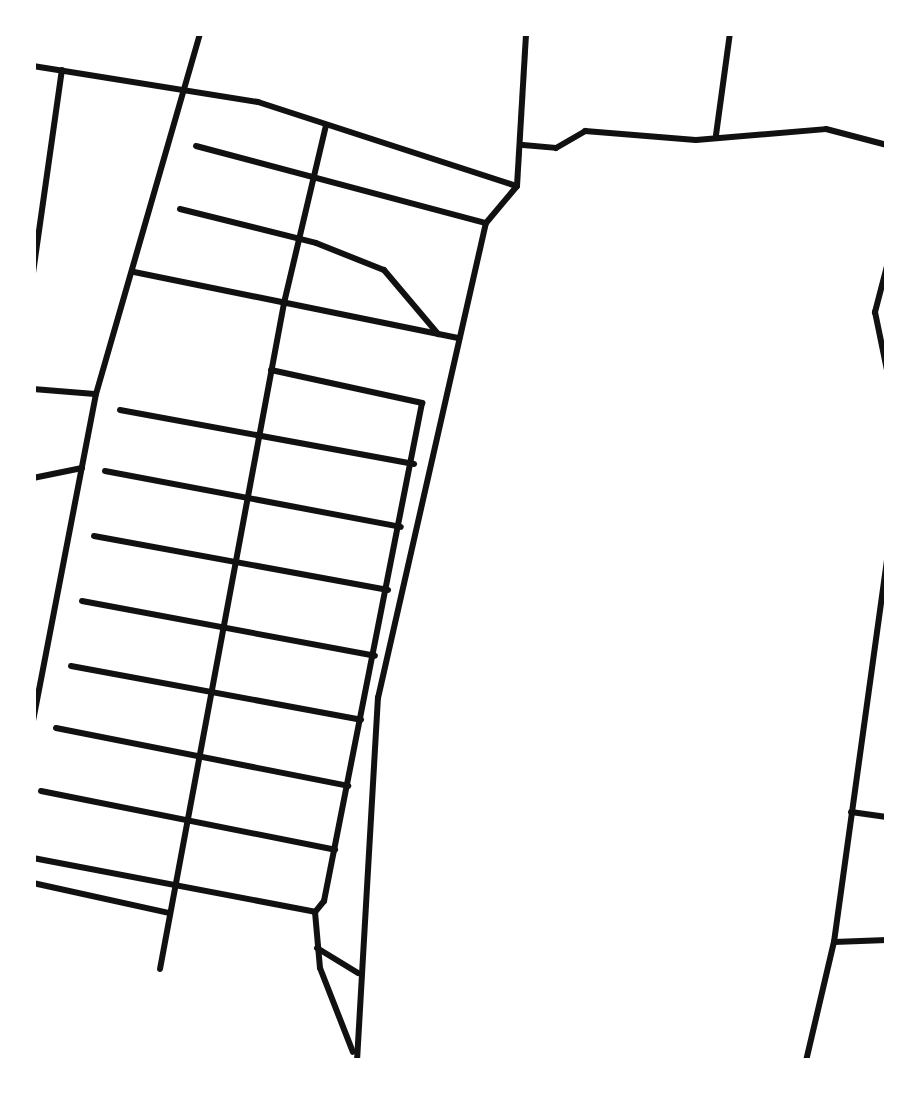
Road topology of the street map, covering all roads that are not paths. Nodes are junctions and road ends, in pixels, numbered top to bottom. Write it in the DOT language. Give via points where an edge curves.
graph roads {
  1 [pos="200,33"];
  2 [pos="526,33"];
  3 [pos="730,33"];
  4 [pos="33,66"];
  5 [pos="62,70"];
  6 [pos="189,87"];
  7 [pos="326,126"];
  8 [pos="716,135"];
  9 [pos="523,145"];
  10 [pos="887,145"];
  11 [pos="196,146"];
  12 [pos="314,178"];
  13 [pos="517,186"];
  14 [pos="180,209"];
  15 [pos="486,223"];
  16 [pos="299,239"];
  17 [pos="887,266"];
  18 [pos="133,272"];
  19 [pos="33,273"];
  20 [pos="284,302"];
  21 [pos="438,334"];
  22 [pos="459,338"];
  23 [pos="271,370"];
  24 [pos="887,370"];
  25 [pos="33,389"];
  26 [pos="96,394"];
  27 [pos="120,410"];
  28 [pos="259,435"];
  29 [pos="414,464"];
  30 [pos="82,469"];
  31 [pos="105,471"];
  32 [pos="33,478"];
  33 [pos="248,498"];
  34 [pos="401,527"];
  35 [pos="94,536"];
  36 [pos="236,559"];
  37 [pos="887,561"];
  38 [pos="388,590"];
  39 [pos="82,601"];
  40 [pos="224,626"];
  41 [pos="374,656"];
  42 [pos="70,666"];
  43 [pos="37,678"];
  44 [pos="212,691"];
  45 [pos="361,720"];
  46 [pos="33,722"];
  47 [pos="56,728"];
  48 [pos="199,757"];
  49 [pos="348,786"];
  50 [pos="41,791"];
  51 [pos="851,812"];
  52 [pos="887,817"];
  53 [pos="187,820"];
  54 [pos="334,850"];
  55 [pos="33,858"];
  56 [pos="33,883"];
  57 [pos="174,890"];
  58 [pos="315,912"];
  59 [pos="170,913"];
  60 [pos="887,940"];
  61 [pos="834,942"];
  62 [pos="317,948"];
  63 [pos="160,969"];
  64 [pos="358,973"];
  65 [pos="357,1060"];
  66 [pos="806,1061"];
  1 -- 6 [label="street"];
  2 -- 9 [label="street"];
  3 -- 8 [label="street"];
  4 -- 5 [label="street"];
  5 -- 6 [label="street"];
  5 -- 19 [label="street"];
  6 -- 7 [label="street"];
  6 -- 18 [label="street"];
  7 -- 12 [label="street"];
  7 -- 13 [label="street"];
  8 -- 9 [label="street" via="618,140 585,131 556,148"];
  8 -- 10 [label="street" via="826,129"];
  9 -- 13 [label="street"];
  11 -- 12 [label="street"];
  12 -- 15 [label="street"];
  12 -- 16 [label="street"];
  13 -- 15 [label="street"];
  14 -- 16 [label="street"];
  15 -- 22 [label="street"];
  16 -- 20 [label="street"];
  16 -- 21 [label="street" via="384,270"];
  17 -- 24 [label="street" via="875,312"];
  18 -- 20 [label="street"];
  18 -- 26 [label="street"];
  20 -- 21 [label="street"];
  20 -- 23 [label="street"];
  21 -- 22 [label="street"];
  22 -- 64 [label="street" via="378,698"];
  23 -- 28 [label="street"];
  23 -- 29 [label="street" via="422,403"];
  25 -- 26 [label="street"];
  26 -- 30 [label="street"];
  27 -- 28 [label="street"];
  28 -- 29 [label="street"];
  28 -- 33 [label="street"];
  29 -- 34 [label="street"];
  30 -- 32 [label="street"];
  30 -- 43 [label="street"];
  31 -- 33 [label="street"];
  33 -- 34 [label="street"];
  33 -- 36 [label="street"];
  34 -- 38 [label="street"];
  35 -- 36 [label="street"];
  36 -- 38 [label="street"];
  36 -- 40 [label="street"];
  37 -- 51 [label="street"];
  38 -- 41 [label="street"];
  39 -- 40 [label="street"];
  40 -- 41 [label="street"];
  40 -- 44 [label="street"];
  41 -- 45 [label="street"];
  42 -- 44 [label="street"];
  43 -- 46 [label="street"];
  44 -- 45 [label="street"];
  44 -- 48 [label="street"];
  45 -- 49 [label="street"];
  47 -- 48 [label="street"];
  48 -- 49 [label="street"];
  48 -- 53 [label="street"];
  49 -- 54 [label="street"];
  50 -- 53 [label="street"];
  51 -- 52 [label="street"];
  51 -- 61 [label="street"];
  53 -- 54 [label="street"];
  53 -- 57 [label="street"];
  54 -- 58 [label="street"];
  55 -- 57 [label="street"];
  56 -- 59 [label="street"];
  57 -- 58 [label="street"];
  57 -- 59 [label="street"];
  58 -- 62 [label="street"];
  59 -- 63 [label="street"];
  60 -- 61 [label="street"];
  61 -- 66 [label="street"];
  62 -- 64 [label="street"];
  62 -- 65 [label="street"];
  64 -- 65 [label="street"];
}
